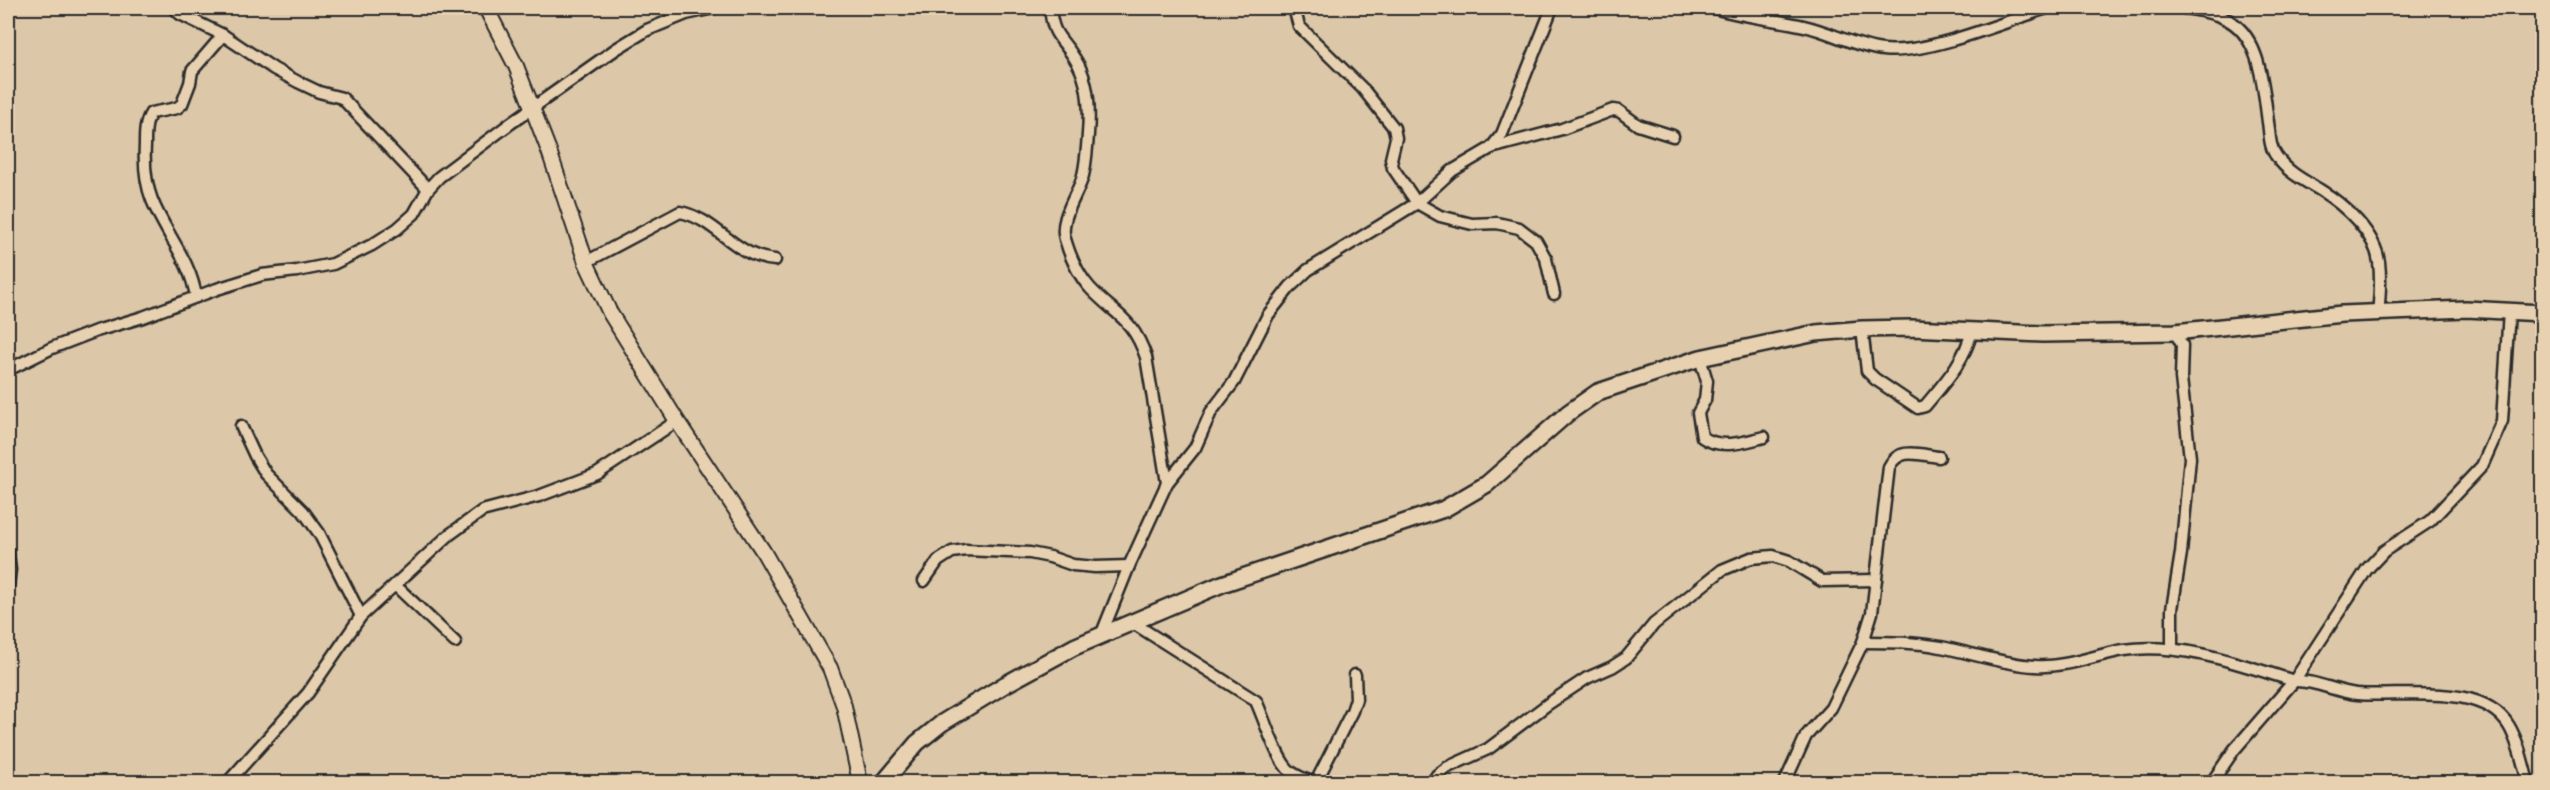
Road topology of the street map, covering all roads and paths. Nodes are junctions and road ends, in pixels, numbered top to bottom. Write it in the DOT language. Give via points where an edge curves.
graph roads {
  1 [pos="174,8"];
  2 [pos="486,8"];
  3 [pos="714,8"];
  4 [pos="1050,8"];
  5 [pos="1294,8"];
  6 [pos="1552,8"];
  7 [pos="1714,8"];
  8 [pos="2047,8"];
  9 [pos="2184,8"];
  10 [pos="223,35"];
  11 [pos="533,109"];
  12 [pos="1673,136"];
  13 [pos="1491,148"];
  14 [pos="428,189"];
  15 [pos="1417,203"];
  16 [pos="775,260"];
  17 [pos="586,262"];
  18 [pos="1554,294"];
  19 [pos="196,297"];
  20 [pos="2510,311"];
  21 [pos="2379,313"];
  22 [pos="2542,313"];
  23 [pos="1862,329"];
  24 [pos="1972,330"];
  25 [pos="2175,332"];
  26 [pos="1700,358"];
  27 [pos="8,370"];
  28 [pos="677,421"];
  29 [pos="241,426"];
  30 [pos="1764,437"];
  31 [pos="1939,457"];
  32 [pos="1167,483"];
  33 [pos="8,553"];
  34 [pos="1129,566"];
  35 [pos="1876,580"];
  36 [pos="924,581"];
  37 [pos="8,585"];
  38 [pos="394,585"];
  39 [pos="361,615"];
  40 [pos="1130,621"];
  41 [pos="1102,633"];
  42 [pos="455,642"];
  43 [pos="1863,642"];
  44 [pos="2172,650"];
  45 [pos="1354,675"];
  46 [pos="2294,681"];
  47 [pos="228,783"];
  48 [pos="860,783"];
  49 [pos="884,783"];
  50 [pos="1313,783"];
  51 [pos="1433,783"];
  52 [pos="1785,783"];
  53 [pos="2212,783"];
  54 [pos="2528,783"];
  1 -- 10 [label="street"];
  2 -- 11 [label="street"];
  3 -- 11 [label="street" via="647,30"];
  4 -- 32 [label="street" via="1055,35 1084,76 1088,101 1083,177 1064,227 1064,237 1079,273 1129,321 1139,337 1146,357"];
  5 -- 15 [label="street" via="1299,26 1363,89 1394,128 1393,168"];
  6 -- 13 [label="street" via="1502,134"];
  7 -- 8 [label="street" via="1824,31 1883,50 1912,50"];
  9 -- 21 [label="street" via="2224,18 2252,44 2273,150 2298,177 2346,209 2371,240 2379,260"];
  10 -- 14 [label="street" via="298,82 348,102"];
  10 -- 19 [label="street" via="192,71 182,104 151,113 145,138 144,160 152,199 194,280"];
  11 -- 14 [label="street"];
  11 -- 17 [label="street"];
  12 -- 13 [label="street" via="1638,125 1613,110"];
  13 -- 15 [label="street" via="1452,171"];
  14 -- 19 [label="street" via="414,214 397,229 333,264 262,275"];
  15 -- 18 [label="street" via="1451,219 1519,228 1536,240 1546,259"];
  15 -- 32 [label="street" via="1308,270 1290,287 1268,315 1195,447"];
  16 -- 17 [label="street" via="745,252 692,214 680,212"];
  17 -- 28 [label="street" via="610,313"];
  19 -- 27 [label="street" via="52,348"];
  20 -- 21 [label="main road"];
  20 -- 22 [label="main road"];
  20 -- 46 [label="street" via="2502,421 2482,466 2430,521 2384,551 2367,569"];
  21 -- 25 [label="main road"];
  23 -- 24 [label="main road"];
  23 -- 24 [label="street" via="1867,371 1918,408 1925,406 1968,350"];
  23 -- 26 [label="main road" via="1816,333"];
  24 -- 25 [label="main road" via="2043,334"];
  25 -- 44 [label="street" via="2182,345 2181,378 2190,458 2172,609"];
  26 -- 30 [label="street" via="1707,381 1705,400 1698,413 1702,437 1726,444"];
  26 -- 40 [label="main road" via="1598,392 1568,413 1488,484 1444,509 1222,584"];
  28 -- 38 [label="street" via="597,474 539,496 482,511"];
  28 -- 48 [label="street" via="763,551 830,668 844,706"];
  29 -- 39 [label="street" via="266,474 319,533"];
  31 -- 35 [label="street" via="1902,453 1893,458"];
  32 -- 34 [label="street"];
  33 -- 37 [label="street"];
  34 -- 36 [label="street" via="1073,565 1030,553 966,550 952,552 938,561"];
  34 -- 41 [label="street"];
  35 -- 43 [label="street"];
  35 -- 51 [label="street" via="1822,581 1773,556 1751,558 1722,570 1654,624 1626,658 1587,678 1488,749 1448,767"];
  38 -- 39 [label="street"];
  38 -- 42 [label="street"];
  39 -- 47 [label="street" via="308,693"];
  40 -- 41 [label="main road"];
  40 -- 50 [label="street" via="1256,701 1280,760 1290,771"];
  41 -- 49 [label="main road" via="942,723 917,742"];
  43 -- 44 [label="street" via="1909,641 1995,661 2037,666 2126,650"];
  43 -- 52 [label="street" via="1831,708 1806,736"];
  44 -- 46 [label="street" via="2190,651"];
  45 -- 50 [label="street" via="1356,699 1352,711"];
  46 -- 53 [label="street" via="2234,750"];
  46 -- 54 [label="street" via="2310,681 2354,694 2440,695 2476,700 2508,724"];
}
